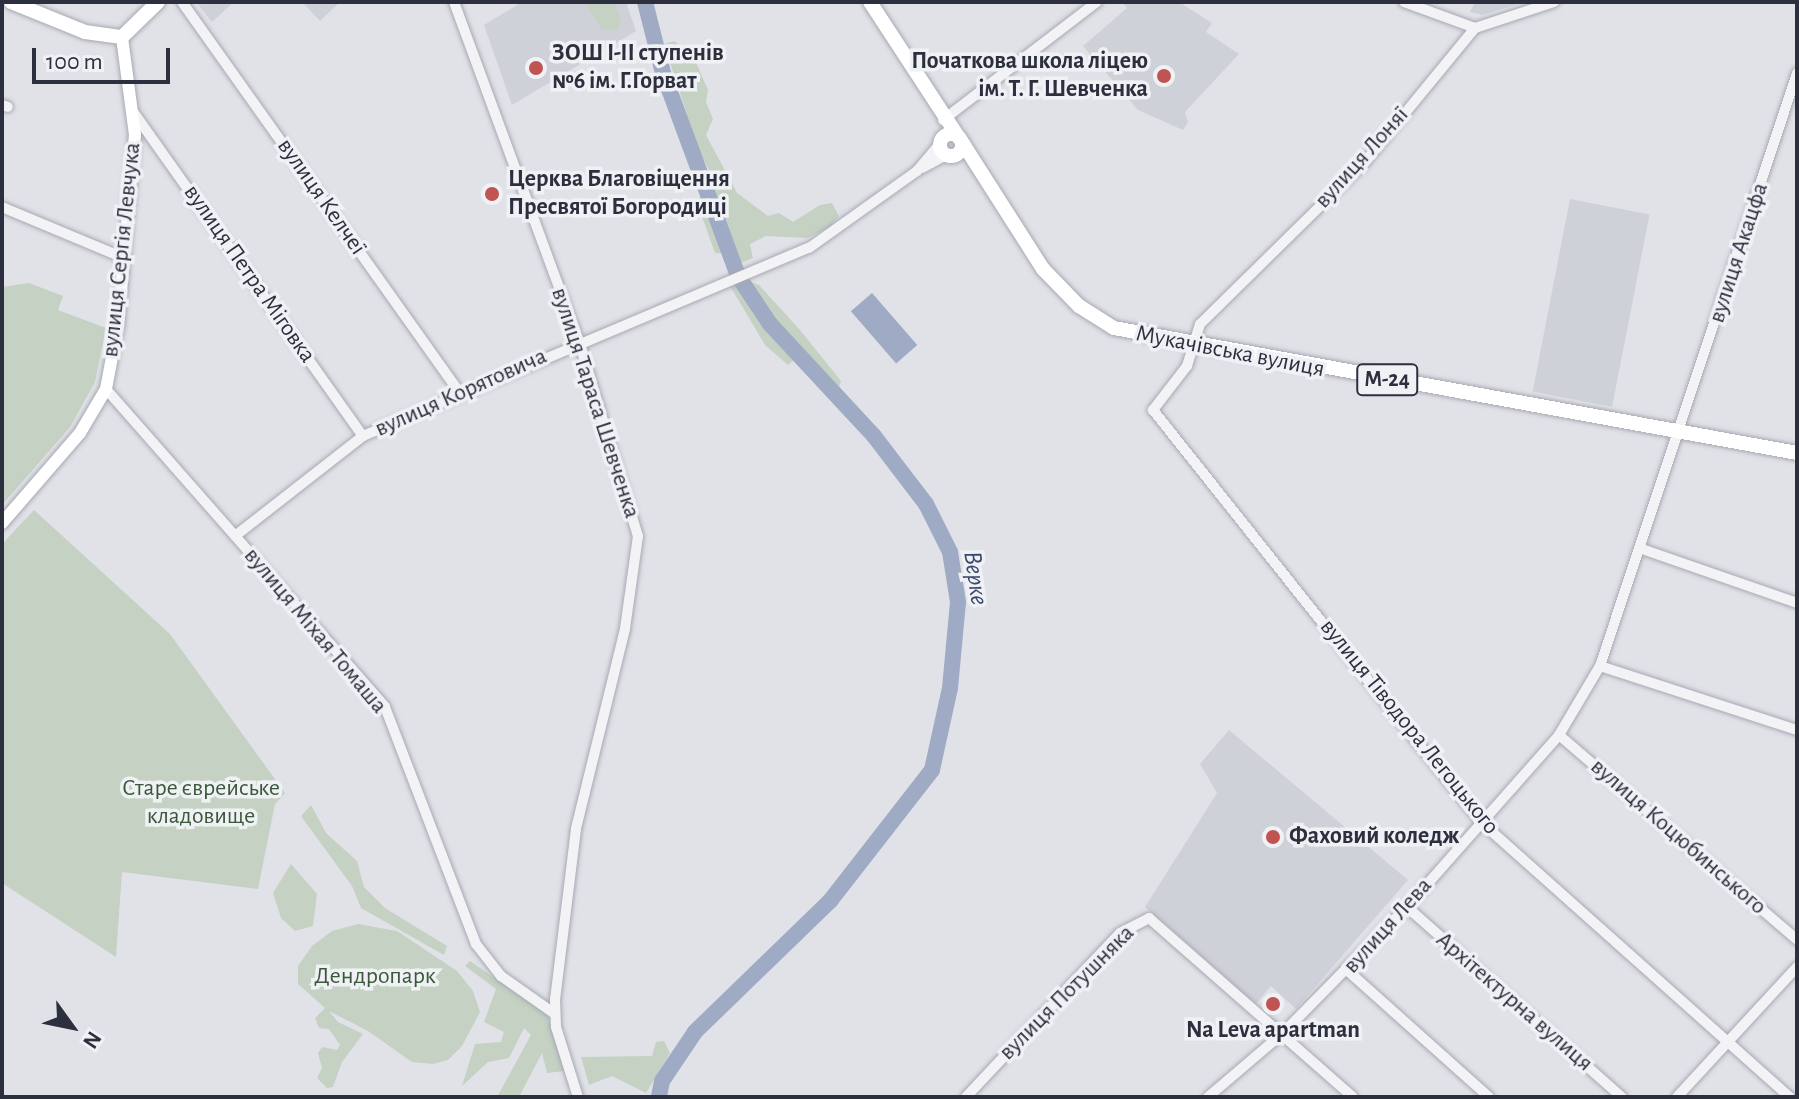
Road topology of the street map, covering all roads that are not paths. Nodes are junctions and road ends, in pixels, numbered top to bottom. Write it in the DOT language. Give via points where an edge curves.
graph roads {
  1 [pos="11,2"];
  2 [pos="158,2"];
  3 [pos="182,2"];
  4 [pos="454,2"];
  5 [pos="870,2"];
  6 [pos="1097,2"];
  7 [pos="1404,2"];
  8 [pos="1554,2"];
  9 [pos="1475,28"];
  10 [pos="122,37"];
  11 [pos="1797,73"];
  12 [pos="134,113"];
  13 [pos="944,119"];
  14 [pos="961,140"];
  15 [pos="945,149"];
  16 [pos="975,165"];
  17 [pos="2,207"];
  18 [pos="124,258"];
  19 [pos="579,341"];
  20 [pos="1190,345"];
  21 [pos="106,389"];
  22 [pos="460,393"];
  23 [pos="1682,433"];
  24 [pos="363,436"];
  25 [pos="1797,453"];
  26 [pos="2,523"];
  27 [pos="235,536"];
  28 [pos="1642,549"];
  29 [pos="1797,603"];
  30 [pos="1600,666"];
  31 [pos="1797,730"];
  32 [pos="1559,735"];
  33 [pos="1481,822"];
  34 [pos="1407,907"];
  35 [pos="1797,940"];
  36 [pos="1797,967"];
  37 [pos="1348,971"];
  38 [pos="555,1014"];
  39 [pos="1283,1033"];
  40 [pos="1730,1044"];
  41 [pos="578,1097"];
  42 [pos="966,1097"];
  43 [pos="1208,1097"];
  44 [pos="1353,1097"];
  45 [pos="1489,1097"];
  46 [pos="1622,1097"];
  47 [pos="1677,1097"];
  48 [pos="1790,1097"];
  1 -- 10 [label="highway" via="85,32"];
  2 -- 10 [label="highway"];
  3 -- 22 [label="street, вулиця Келчеї"];
  4 -- 19 [label="street, вулиця Тараса Шевченка"];
  5 -- 13 [label="highway, Мукачівська вулиця / М-24"];
  6 -- 13 [label="street"];
  7 -- 9 [label="street"];
  8 -- 9 [label="street"];
  9 -- 20 [label="street, вулиця Лоняї" via="1364,163 1200,324"];
  10 -- 12 [label="main road, вулиця Сергія Левчука"];
  11 -- 23 [label="street, вулиця Акацфа"];
  12 -- 18 [label="main road, вулиця Сергія Левчука"];
  12 -- 24 [label="street, вулиця Петра Міговка"];
  13 -- 14 [label="highway, Мукачівська вулиця / М-24"];
  13 -- 15 [label="highway, Мукачівська вулиця / М-24"];
  14 -- 15 [label="highway"];
  14 -- 16 [label="highway, Мукачівська вулиця / М-24"];
  15 -- 16 [label="highway"];
  15 -- 19 [label="street, вулиця Корятовича" via="820,242"];
  16 -- 20 [label="highway, Мукачівська вулиця / М-24" via="1043,269 1079,306 1114,328"];
  17 -- 18 [label="street"];
  18 -- 21 [label="main road, вулиця Сергія Левчука"];
  19 -- 22 [label="street, вулиця Корятовича"];
  19 -- 38 [label="street, вулиця Тараса Шевченка" via="638,536 625,629 576,829"];
  20 -- 23 [label="highway, Мукачівська вулиця / М-24"];
  20 -- 33 [label="street, вулиця Тіводора Легоцького" via="1187,366 1153,410"];
  21 -- 26 [label="main road, вулиця Сергія Левчука" via="80,433"];
  21 -- 27 [label="street, вулиця Міхая Томаша"];
  22 -- 24 [label="street, вулиця Корятовича"];
  23 -- 25 [label="highway, Мукачівська вулиця / М-24"];
  23 -- 28 [label="street, вулиця Лева"];
  24 -- 27 [label="street, вулиця Корятовича"];
  27 -- 38 [label="street, вулиця Міхая Томаша" via="385,707 476,944 501,976"];
  28 -- 29 [label="street"];
  28 -- 30 [label="street, вулиця Лева"];
  30 -- 31 [label="street"];
  30 -- 32 [label="street, вулиця Лева"];
  32 -- 33 [label="street, вулиця Лева"];
  32 -- 35 [label="street, вулиця Коцюбинського"];
  33 -- 34 [label="street, вулиця Лева"];
  33 -- 40 [label="street, вулиця Тіводора Легоцького"];
  34 -- 37 [label="street, вулиця Лева"];
  34 -- 46 [label="street, Архітектурна вулиця"];
  36 -- 40 [label="street"];
  37 -- 39 [label="street, вулиця Лева"];
  37 -- 45 [label="street"];
  38 -- 41 [label="street, вулиця Тараса Шевченка"];
  39 -- 42 [label="street, вулиця Потушняка" via="1159,922 1141,919 1120,933"];
  39 -- 43 [label="street, вулиця Лева"];
  39 -- 44 [label="street"];
  40 -- 47 [label="street"];
  40 -- 48 [label="street, вулиця Тіводора Легоцького"];
}
